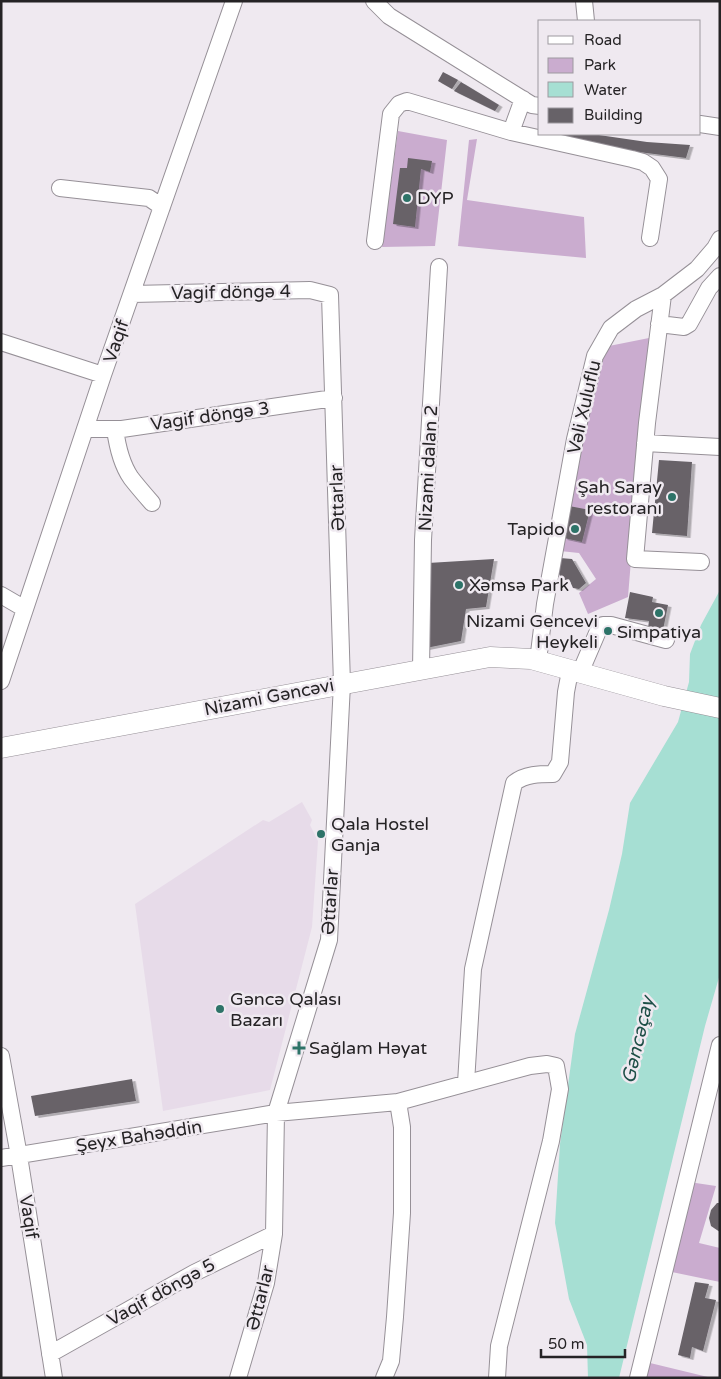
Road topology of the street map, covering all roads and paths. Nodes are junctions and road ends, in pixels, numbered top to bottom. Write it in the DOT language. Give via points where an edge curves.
graph roads {
  1 [pos="234,1"];
  2 [pos="374,1"];
  3 [pos="584,1"];
  4 [pos="586,20"];
  5 [pos="523,99"];
  6 [pos="538,106"];
  7 [pos="701,124"];
  8 [pos="720,127"];
  9 [pos="511,132"];
  10 [pos="60,188"];
  11 [pos="162,206"];
  12 [pos="650,238"];
  13 [pos="720,239"];
  14 [pos="375,241"];
  15 [pos="439,267"];
  16 [pos="720,276"];
  17 [pos="132,294"];
  18 [pos="330,295"];
  19 [pos="662,295"];
  20 [pos="659,324"];
  21 [pos="1,342"];
  22 [pos="103,375"];
  23 [pos="334,398"];
  24 [pos="85,429"];
  25 [pos="115,429"];
  26 [pos="646,443"];
  27 [pos="720,447"];
  28 [pos="152,503"];
  29 [pos="701,562"];
  30 [pos="1,595"];
  31 [pos="26,609"];
  32 [pos="666,640"];
  33 [pos="538,661"];
  34 [pos="421,669"];
  35 [pos="575,672"];
  36 [pos="1,681"];
  37 [pos="342,684"];
  38 [pos="720,708"];
  39 [pos="1,748"];
  40 [pos="720,1045"];
  41 [pos="1,1056"];
  42 [pos="466,1083"];
  43 [pos="398,1102"];
  44 [pos="276,1113"];
  45 [pos="19,1156"];
  46 [pos="1,1158"];
  47 [pos="274,1234"];
  48 [pos="50,1354"];
  49 [pos="54,1378"];
  50 [pos="238,1378"];
  51 [pos="384,1378"];
  52 [pos="496,1378"];
  53 [pos="638,1378"];
  1 -- 11 [label="street, Vaqif"];
  2 -- 5 [label="street" via="388,16"];
  3 -- 4 [label="street"];
  5 -- 6 [label="street"];
  5 -- 9 [label="street"];
  7 -- 8 [label="street"];
  9 -- 12 [label="street" via="632,158 652,168 658,179"];
  9 -- 14 [label="street" via="407,101 399,104 391,114"];
  10 -- 11 [label="street" via="149,198"];
  11 -- 17 [label="street, Vaqif"];
  13 -- 19 [label="street, Vəli Xuluflu" via="697,269"];
  15 -- 34 [label="street, Nizami dalan 2" via="423,540"];
  16 -- 20 [label="street" via="705,293 689,324 684,327"];
  17 -- 18 [label="street, Vagif döngə 4" via="310,290"];
  17 -- 22 [label="street, Vaqif"];
  18 -- 23 [label="street, Əttarlar"];
  19 -- 20 [label="street"];
  19 -- 33 [label="street, Vəli Xuluflu" via="611,328 594,356 547,594"];
  20 -- 26 [label="street"];
  21 -- 22 [label="street"];
  22 -- 24 [label="street, Vaqif"];
  23 -- 25 [label="street, Vagif döngə 3"];
  23 -- 37 [label="street, Əttarlar"];
  24 -- 25 [label="street, Vagif döngə 3"];
  24 -- 31 [label="street, Vaqif"];
  25 -- 28 [label="street" via="125,468"];
  26 -- 27 [label="street"];
  26 -- 29 [label="street" via="635,559"];
  30 -- 31 [label="street"];
  31 -- 36 [label="street, Vaqif"];
  32 -- 35 [label="street" via="603,624"];
  33 -- 34 [label="main road, Nizami Gəncəvi" via="490,657"];
  33 -- 35 [label="main road, Nizami Gəncəvi"];
  34 -- 37 [label="main road, Nizami Gəncəvi"];
  35 -- 38 [label="main road"];
  35 -- 42 [label="street" via="566,692 560,762 554,774 536,774 519,778 514,783 473,969"];
  37 -- 39 [label="main road, Nizami Gəncəvi"];
  37 -- 44 [label="street, Əttarlar" via="329,940"];
  40 -- 53 [label="street"];
  41 -- 45 [label="street, Vaqif"];
  42 -- 43 [label="street, Şeyx Bahəddin"];
  42 -- 52 [label="street, Şeyx Bahəddin" via="547,1064 556,1066 560,1089 499,1346"];
  43 -- 44 [label="street, Şeyx Bahəddin"];
  43 -- 51 [label="street" via="402,1127 402,1213 391,1361"];
  44 -- 45 [label="street, Şeyx Bahəddin"];
  44 -- 47 [label="street, Əttarlar"];
  45 -- 46 [label="street, Şeyx Bahəddin"];
  45 -- 48 [label="street, Vaqif"];
  47 -- 48 [label="street, Vaqif döngə 5" via="194,1273"];
  47 -- 50 [label="street, Əttarlar" via="266,1283"];
  48 -- 49 [label="street, Vaqif"];
}
